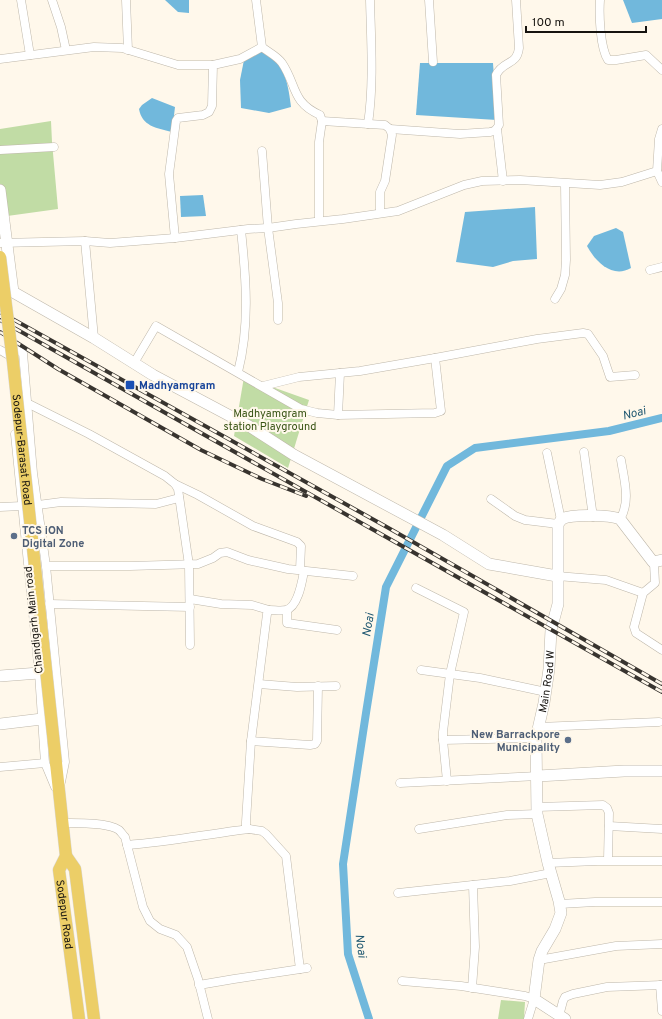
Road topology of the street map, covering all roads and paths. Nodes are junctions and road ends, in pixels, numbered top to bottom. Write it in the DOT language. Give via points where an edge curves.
graph roads {
  1 [pos="21,0"];
  2 [pos="52,0"];
  3 [pos="126,0"];
  4 [pos="256,0"];
  5 [pos="370,0"];
  6 [pos="429,0"];
  7 [pos="516,0"];
  8 [pos="600,0"];
  9 [pos="262,47"];
  10 [pos="66,50"];
  11 [pos="128,50"];
  12 [pos="30,55"];
  13 [pos="0,59"];
  14 [pos="433,62"];
  15 [pos="213,65"];
  16 [pos="662,70"];
  17 [pos="322,120"];
  18 [pos="368,124"];
  19 [pos="497,129"];
  20 [pos="662,129"];
  21 [pos="390,130"];
  22 [pos="54,147"];
  23 [pos="0,150"];
  24 [pos="262,151"];
  25 [pos="656,171"];
  26 [pos="503,181"];
  27 [pos="662,182"];
  28 [pos="565,184"];
  29 [pos="0,190"];
  30 [pos="380,213"];
  31 [pos="319,221"];
  32 [pos="268,228"];
  33 [pos="241,230"];
  34 [pos="175,238"];
  35 [pos="85,241"];
  36 [pos="4,243"];
  37 [pos="0,257"];
  38 [pos="662,267"];
  39 [pos="650,270"];
  40 [pos="555,299"];
  41 [pos="278,320"];
  42 [pos="94,338"];
  43 [pos="4,352"];
  44 [pos="435,358"];
  45 [pos="134,363"];
  46 [pos="238,372"];
  47 [pos="340,373"];
  48 [pos="635,375"];
  49 [pos="263,386"];
  50 [pos="27,404"];
  51 [pos="338,415"];
  52 [pos="584,452"];
  53 [pos="547,453"];
  54 [pos="621,460"];
  55 [pos="175,484"];
  56 [pos="179,498"];
  57 [pos="491,499"];
  58 [pos="38,505"];
  59 [pos="22,506"];
  60 [pos="0,507"];
  61 [pos="592,516"];
  62 [pos="620,519"];
  63 [pos="559,522"];
  64 [pos="658,561"];
  65 [pos="189,565"];
  66 [pos="46,566"];
  67 [pos="302,571"];
  68 [pos="353,576"];
  69 [pos="557,576"];
  70 [pos="416,588"];
  71 [pos="643,593"];
  72 [pos="190,599"];
  73 [pos="49,604"];
  74 [pos="190,607"];
  75 [pos="270,610"];
  76 [pos="287,610"];
  77 [pos="337,630"];
  78 [pos="190,645"];
  79 [pos="662,650"];
  80 [pos="421,670"];
  81 [pos="39,673"];
  82 [pos="450,674"];
  83 [pos="0,676"];
  84 [pos="259,684"];
  85 [pos="318,686"];
  86 [pos="336,686"];
  87 [pos="546,692"];
  88 [pos="42,719"];
  89 [pos="659,722"];
  90 [pos="0,724"];
  91 [pos="538,732"];
  92 [pos="443,740"];
  93 [pos="250,741"];
  94 [pos="50,763"];
  95 [pos="0,767"];
  96 [pos="662,771"];
  97 [pos="538,776"];
  98 [pos="447,781"];
  99 [pos="400,783"];
  100 [pos="59,796"];
  101 [pos="537,810"];
  102 [pos="62,823"];
  103 [pos="609,826"];
  104 [pos="419,829"];
  105 [pos="662,829"];
  106 [pos="249,830"];
  107 [pos="127,845"];
  108 [pos="66,856"];
  109 [pos="608,860"];
  110 [pos="662,861"];
  111 [pos="549,868"];
  112 [pos="473,885"];
  113 [pos="398,893"];
  114 [pos="662,902"];
  115 [pos="560,904"];
  116 [pos="662,944"];
  117 [pos="539,960"];
  118 [pos="402,981"];
  119 [pos="199,985"];
  120 [pos="661,985"];
  121 [pos="472,988"];
  122 [pos="534,1000"];
  123 [pos="662,1011"];
  124 [pos="562,1017"];
  125 [pos="79,1019"];
  126 [pos="94,1019"];
  127 [pos="208,1019"];
  128 [pos="528,1019"];
  1 -- 12 [label="street"];
  2 -- 10 [label="street"];
  3 -- 11 [label="street"];
  4 -- 9 [label="street"];
  5 -- 18 [label="street" via="372,78"];
  6 -- 14 [label="street"];
  7 -- 19 [label="street" via="518,56 498,70 496,75 499,125"];
  8 -- 16 [label="street" via="603,49 608,60 646,55"];
  9 -- 15 [label="street" via="240,59"];
  9 -- 17 [label="street" via="282,62 298,99 312,112 320,115"];
  10 -- 11 [label="street" via="94,47"];
  10 -- 12 [label="street"];
  11 -- 15 [label="street" via="178,65"];
  12 -- 13 [label="street"];
  15 -- 34 [label="street" via="212,106 209,112 178,118 176,121 169,174"];
  17 -- 18 [label="street"];
  17 -- 31 [label="street" via="319,142"];
  18 -- 21 [label="street" via="385,125"];
  19 -- 21 [label="street" via="494,132 460,134"];
  19 -- 26 [label="street"];
  20 -- 25 [label="street"];
  21 -- 30 [label="street" via="392,134 385,181 380,192"];
  22 -- 23 [label="street"];
  24 -- 32 [label="street"];
  25 -- 27 [label="street"];
  25 -- 28 [label="street" via="622,182"];
  26 -- 28 [label="street"];
  26 -- 30 [label="street" via="482,181 464,185 398,210"];
  28 -- 40 [label="street" via="565,275"];
  29 -- 36 [label="street"];
  30 -- 31 [label="street"];
  31 -- 32 [label="street"];
  32 -- 33 [label="street"];
  32 -- 41 [label="street"];
  33 -- 34 [label="street"];
  33 -- 46 [label="street" via="246,301 242,356"];
  34 -- 35 [label="street" via="110,243"];
  35 -- 36 [label="street"];
  35 -- 42 [label="street"];
  36 -- 42 [label="street" via="13,292"];
  37 -- 94 [label="main road, Sodepur-Barasat Road, bridge" via="14,370"];
  38 -- 39 [label="street"];
  42 -- 45 [label="street"];
  43 -- 50 [label="street" via="16,350 23,353"];
  43 -- 59 [label="street, Chandigarh Main road"];
  44 -- 47 [label="street"];
  44 -- 48 [label="street" via="583,332 588,334 603,356 610,378"];
  44 -- 51 [label="street" via="441,411"];
  45 -- 46 [label="street" via="156,326"];
  45 -- 69 [label="street" via="249,426 294,455 443,535 489,564"];
  46 -- 49 [label="street"];
  47 -- 49 [label="street" via="299,377"];
  47 -- 51 [label="street"];
  49 -- 51 [label="street" via="301,409"];
  50 -- 55 [label="street" via="128,455"];
  50 -- 58 [label="street"];
  52 -- 61 [label="street"];
  53 -- 63 [label="street"];
  54 -- 62 [label="street" via="627,502"];
  55 -- 56 [label="street"];
  55 -- 67 [label="street" via="254,526 299,544"];
  56 -- 58 [label="street" via="156,504 61,502"];
  56 -- 65 [label="street"];
  57 -- 63 [label="street" via="515,516 526,520"];
  58 -- 66 [label="street"];
  59 -- 60 [label="street"];
  59 -- 81 [label="street, Chandigarh Main road"];
  61 -- 62 [label="street"];
  61 -- 63 [label="street" via="567,518"];
  62 -- 64 [label="street" via="652,561"];
  63 -- 69 [label="street, Main Road W"];
  64 -- 71 [label="street" via="655,583"];
  65 -- 66 [label="street"];
  65 -- 67 [label="street" via="227,552 248,560"];
  65 -- 72 [label="street"];
  66 -- 73 [label="street"];
  67 -- 68 [label="street"];
  67 -- 76 [label="street" via="298,596"];
  69 -- 71 [label="street" via="606,580"];
  69 -- 87 [label="street, Main Road W" via="558,604 551,630"];
  70 -- 82 [label="street" via="464,612"];
  71 -- 79 [label="street" via="634,627 636,633"];
  72 -- 74 [label="street"];
  72 -- 75 [label="street" via="252,605"];
  73 -- 74 [label="street"];
  73 -- 100 [label="street" via="65,762"];
  74 -- 78 [label="street"];
  75 -- 76 [label="street"];
  75 -- 84 [label="street" via="267,614"];
  76 -- 77 [label="street" via="287,623"];
  80 -- 82 [label="street"];
  81 -- 83 [label="street"];
  81 -- 88 [label="street, Chandigarh Main road"];
  82 -- 87 [label="street"];
  82 -- 92 [label="street"];
  84 -- 85 [label="street"];
  84 -- 93 [label="street"];
  85 -- 86 [label="street"];
  85 -- 93 [label="street" via="315,744"];
  87 -- 91 [label="street, Main Road W"];
  88 -- 90 [label="street"];
  88 -- 94 [label="street, Chandigarh Main road"];
  89 -- 91 [label="street"];
  91 -- 92 [label="street"];
  91 -- 97 [label="street, Main Road W"];
  92 -- 98 [label="street"];
  93 -- 106 [label="street" via="246,822"];
  94 -- 95 [label="street"];
  94 -- 100 [label="main road, Sodepur Road"];
  96 -- 97 [label="street"];
  97 -- 98 [label="street"];
  97 -- 101 [label="street, Main Road W"];
  98 -- 99 [label="street"];
  100 -- 102 [label="main road, Sodepur Road"];
  101 -- 103 [label="street" via="603,805 609,813"];
  101 -- 104 [label="street"];
  101 -- 111 [label="street, Main Road W"];
  102 -- 107 [label="street" via="109,826 119,830"];
  102 -- 108 [label="main road, Sodepur Road"];
  103 -- 105 [label="street"];
  103 -- 109 [label="street"];
  106 -- 107 [label="street"];
  106 -- 119 [label="street" via="262,831 286,856 303,968"];
  107 -- 119 [label="street" via="143,907 150,921 160,929 176,935 187,947"];
  108 -- 125 [label="main road, Sodepur Road" via="59,870"];
  108 -- 126 [label="main road" via="75,869"];
  109 -- 110 [label="street"];
  109 -- 111 [label="street"];
  111 -- 112 [label="street" via="510,881"];
  111 -- 115 [label="street, Main Road W"];
  112 -- 113 [label="street"];
  112 -- 121 [label="street" via="475,947"];
  114 -- 115 [label="street"];
  115 -- 117 [label="street, Main Road W" via="561,913 555,929"];
  116 -- 117 [label="street" via="616,946"];
  117 -- 122 [label="street, Main Road W"];
  118 -- 121 [label="street"];
  119 -- 127 [label="street"];
  120 -- 123 [label="street"];
  120 -- 124 [label="street" via="607,987 573,994 565,997 563,1001"];
  121 -- 122 [label="street" via="525,996"];
  122 -- 124 [label="street"];
  122 -- 128 [label="street"];
}
